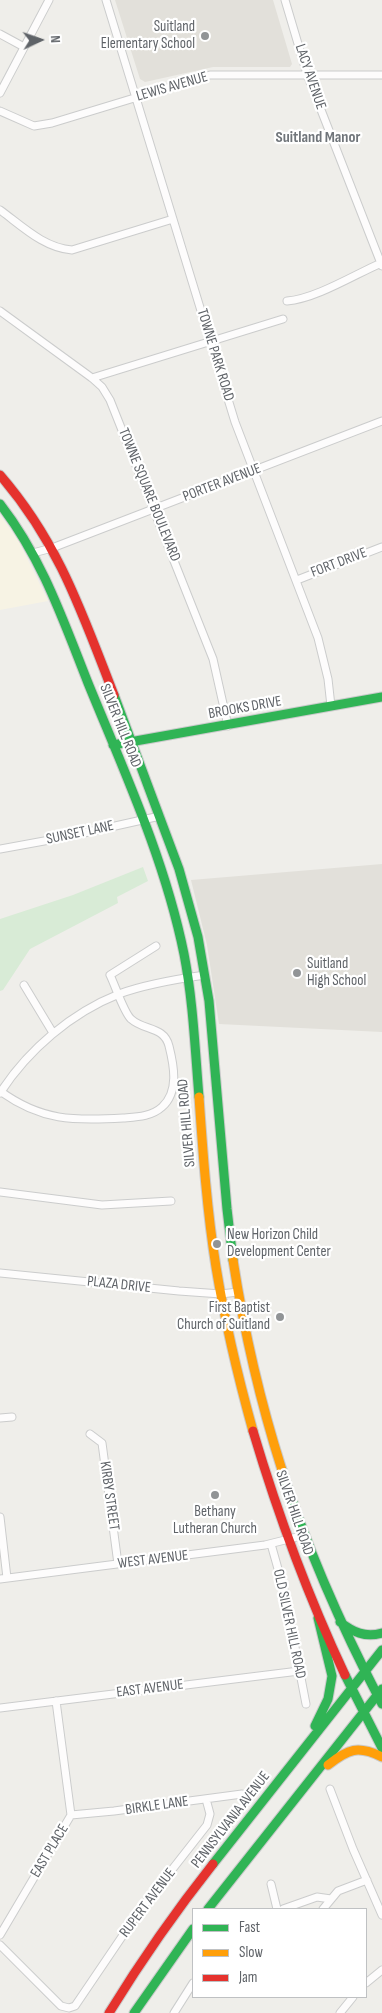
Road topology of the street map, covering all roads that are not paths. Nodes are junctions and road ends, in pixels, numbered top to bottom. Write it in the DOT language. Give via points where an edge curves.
graph roads {
  1 [pos="49,0"];
  2 [pos="106,0"];
  3 [pos="285,0"];
  4 [pos="0,34"];
  5 [pos="24,47"];
  6 [pos="307,74"];
  7 [pos="382,75"];
  8 [pos="0,93"];
  9 [pos="136,98"];
  10 [pos="0,111"];
  11 [pos="0,210"];
  12 [pos="173,219"];
  13 [pos="382,265"];
  14 [pos="287,301"];
  15 [pos="0,311"];
  16 [pos="283,319"];
  17 [pos="211,343"];
  18 [pos="92,378"];
  19 [pos="382,421"];
  20 [pos="254,471"];
  21 [pos="0,475"];
  22 [pos="0,504"];
  23 [pos="154,508"];
  24 [pos="382,547"];
  25 [pos="52,548"];
  26 [pos="33,553"];
  27 [pos="297,580"];
  28 [pos="382,697"];
  29 [pos="331,706"];
  30 [pos="228,726"];
  31 [pos="132,741"];
  32 [pos="113,745"];
  33 [pos="160,816"];
  34 [pos="142,820"];
  35 [pos="0,849"];
  36 [pos="156,946"];
  37 [pos="205,975"];
  38 [pos="188,978"];
  39 [pos="24,985"];
  40 [pos="120,994"];
  41 [pos="53,1033"];
  42 [pos="0,1092"];
  43 [pos="0,1192"];
  44 [pos="171,1201"];
  45 [pos="0,1273"];
  46 [pos="238,1292"];
  47 [pos="221,1294"];
  48 [pos="12,1417"];
  49 [pos="0,1418"];
  50 [pos="90,1434"];
  51 [pos="0,1516"];
  52 [pos="305,1535"];
  53 [pos="288,1540"];
  54 [pos="271,1544"];
  55 [pos="118,1564"];
  56 [pos="4,1579"];
  57 [pos="318,1618"];
  58 [pos="340,1622"];
  59 [pos="382,1634"];
  60 [pos="382,1650"];
  61 [pos="299,1671"];
  62 [pos="364,1672"];
  63 [pos="351,1689"];
  64 [pos="380,1692"];
  65 [pos="56,1700"];
  66 [pos="306,1704"];
  67 [pos="382,1704"];
  68 [pos="0,1708"];
  69 [pos="363,1712"];
  70 [pos="306,1745"];
  71 [pos="382,1748"];
  72 [pos="382,1757"];
  73 [pos="308,1783"];
  74 [pos="330,1790"];
  75 [pos="242,1794"];
  76 [pos="206,1799"];
  77 [pos="71,1815"];
  78 [pos="367,1880"];
  79 [pos="271,1884"];
  80 [pos="331,1899"];
  81 [pos="209,1908"];
  82 [pos="277,1908"];
  83 [pos="286,1908"];
  84 [pos="324,1908"];
  85 [pos="382,1915"];
  86 [pos="192,1929"];
  87 [pos="0,1935"];
  88 [pos="0,1945"];
  89 [pos="382,1970"];
  90 [pos="367,1981"];
  91 [pos="192,1985"];
  92 [pos="352,1998"];
  93 [pos="109,2013"];
  94 [pos="134,2013"];
  95 [pos="174,2013"];
  96 [pos="340,2013"];
  1 -- 5 [label="street"];
  2 -- 9 [label="street, TOWNE PARK ROAD"];
  3 -- 6 [label="street, LACY AVENUE"];
  4 -- 5 [label="street"];
  5 -- 8 [label="street"];
  6 -- 7 [label="street, LEWIS AVENUE"];
  6 -- 9 [label="street, LEWIS AVENUE" via="210,75"];
  6 -- 13 [label="street, LACY AVENUE"];
  9 -- 10 [label="street, LEWIS AVENUE" via="34,126"];
  9 -- 12 [label="street, TOWNE PARK ROAD"];
  11 -- 12 [label="street" via="33,235 59,249 69,250"];
  12 -- 17 [label="street, TOWNE PARK ROAD"];
  13 -- 14 [label="street" via="315,294"];
  15 -- 18 [label="street, TOWNE SQUARE BOULEVARD"];
  16 -- 17 [label="street"];
  17 -- 18 [label="street"];
  17 -- 20 [label="street, TOWNE PARK ROAD"];
  18 -- 23 [label="street, TOWNE SQUARE BOULEVARD" via="110,400"];
  19 -- 20 [label="street, PORTER AVENUE"];
  20 -- 23 [label="street, PORTER AVENUE"];
  20 -- 27 [label="street, TOWNE PARK ROAD"];
  21 -- 25 [label="main road, SILVER HILL ROAD" via="27,508"];
  22 -- 26 [label="main road, SILVER HILL ROAD"];
  23 -- 25 [label="street, PORTER AVENUE"];
  23 -- 30 [label="street, TOWNE SQUARE BOULEVARD" via="213,659"];
  24 -- 27 [label="street, FORT DRIVE"];
  25 -- 26 [label="street, PORTER AVENUE"];
  25 -- 31 [label="main road, SILVER HILL ROAD"];
  26 -- 32 [label="main road, SILVER HILL ROAD" via="48,582"];
  27 -- 29 [label="street, TOWNE PARK ROAD" via="320,646"];
  28 -- 29 [label="main road, BROOKS DRIVE"];
  29 -- 30 [label="main road, BROOKS DRIVE"];
  30 -- 31 [label="main road, BROOKS DRIVE"];
  31 -- 32 [label="main road, BROOKS DRIVE"];
  31 -- 33 [label="main road, SILVER HILL ROAD"];
  32 -- 34 [label="main road, SILVER HILL ROAD"];
  33 -- 34 [label="street, SUNSET LANE"];
  33 -- 37 [label="main road, SILVER HILL ROAD" via="190,903"];
  34 -- 35 [label="street, SUNSET LANE"];
  34 -- 38 [label="main road, SILVER HILL ROAD" via="172,908"];
  36 -- 40 [label="street" via="110,975"];
  37 -- 38 [label="street"];
  37 -- 46 [label="main road, SILVER HILL ROAD" via="224,1188"];
  38 -- 40 [label="street"];
  38 -- 47 [label="main road, SILVER HILL ROAD" via="207,1192"];
  39 -- 41 [label="street"];
  40 -- 41 [label="street" via="85,1011"];
  40 -- 42 [label="street" via="130,1018 158,1031 169,1044 174,1085 162,1107 139,1116 67,1120 33,1110"];
  41 -- 42 [label="street"];
  43 -- 44 [label="street" via="102,1205"];
  45 -- 47 [label="street, PLAZA DRIVE"];
  46 -- 47 [label="street, PLAZA DRIVE"];
  46 -- 52 [label="main road, SILVER HILL ROAD" via="264,1404"];
  47 -- 53 [label="main road, SILVER HILL ROAD" via="252,1428"];
  48 -- 49 [label="street"];
  50 -- 55 [label="street, KIRBY STREET" via="102,1443"];
  51 -- 56 [label="street"];
  52 -- 53 [label="street, WEST AVENUE"];
  52 -- 58 [label="main road, SILVER HILL ROAD"];
  53 -- 54 [label="street, WEST AVENUE"];
  53 -- 57 [label="main road, SILVER HILL ROAD"];
  54 -- 55 [label="street, WEST AVENUE"];
  54 -- 61 [label="street, OLD SILVER HILL ROAD" via="284,1590"];
  55 -- 56 [label="street, WEST AVENUE"];
  57 -- 63 [label="main road, SILVER HILL ROAD"];
  57 -- 70 [label="main road" via="331,1681 326,1705"];
  58 -- 59 [label="main road" via="361,1634"];
  58 -- 62 [label="main road, SILVER HILL ROAD"];
  60 -- 62 [label="main road, PENNSYLVANIA AVENUE"];
  61 -- 65 [label="street, EAST AVENUE"];
  61 -- 66 [label="street, OLD SILVER HILL ROAD"];
  62 -- 63 [label="main road, PENNSYLVANIA AVENUE"];
  62 -- 64 [label="main road, SILVER HILL ROAD"];
  63 -- 69 [label="main road, SILVER HILL ROAD"];
  63 -- 70 [label="main road, PENNSYLVANIA AVENUE"];
  64 -- 67 [label="main road, SILVER HILL ROAD"];
  64 -- 69 [label="main road"];
  65 -- 68 [label="street, EAST AVENUE"];
  65 -- 77 [label="street, EAST PLACE"];
  69 -- 71 [label="main road, SILVER HILL ROAD"];
  69 -- 73 [label="main road"];
  70 -- 93 [label="main road, PENNSYLVANIA AVENUE" via="169,1922"];
  72 -- 73 [label="main road" via="365,1749 352,1749"];
  73 -- 81 [label="main road"];
  74 -- 78 [label="street"];
  75 -- 76 [label="street, BIRKLE LANE"];
  76 -- 77 [label="street, BIRKLE LANE"];
  76 -- 88 [label="street, RUPERT AVENUE" via="210,1817 207,1825 138,1913 76,2005 62,2006"];
  77 -- 87 [label="street, EAST PLACE"];
  78 -- 80 [label="street" via="338,1891"];
  78 -- 85 [label="street"];
  79 -- 82 [label="street"];
  80 -- 83 [label="street" via="317,1897"];
  80 -- 84 [label="street"];
  86 -- 94 [label="main road"];
  89 -- 90 [label="street"];
  91 -- 95 [label="street"];
  92 -- 96 [label="street"];
}
